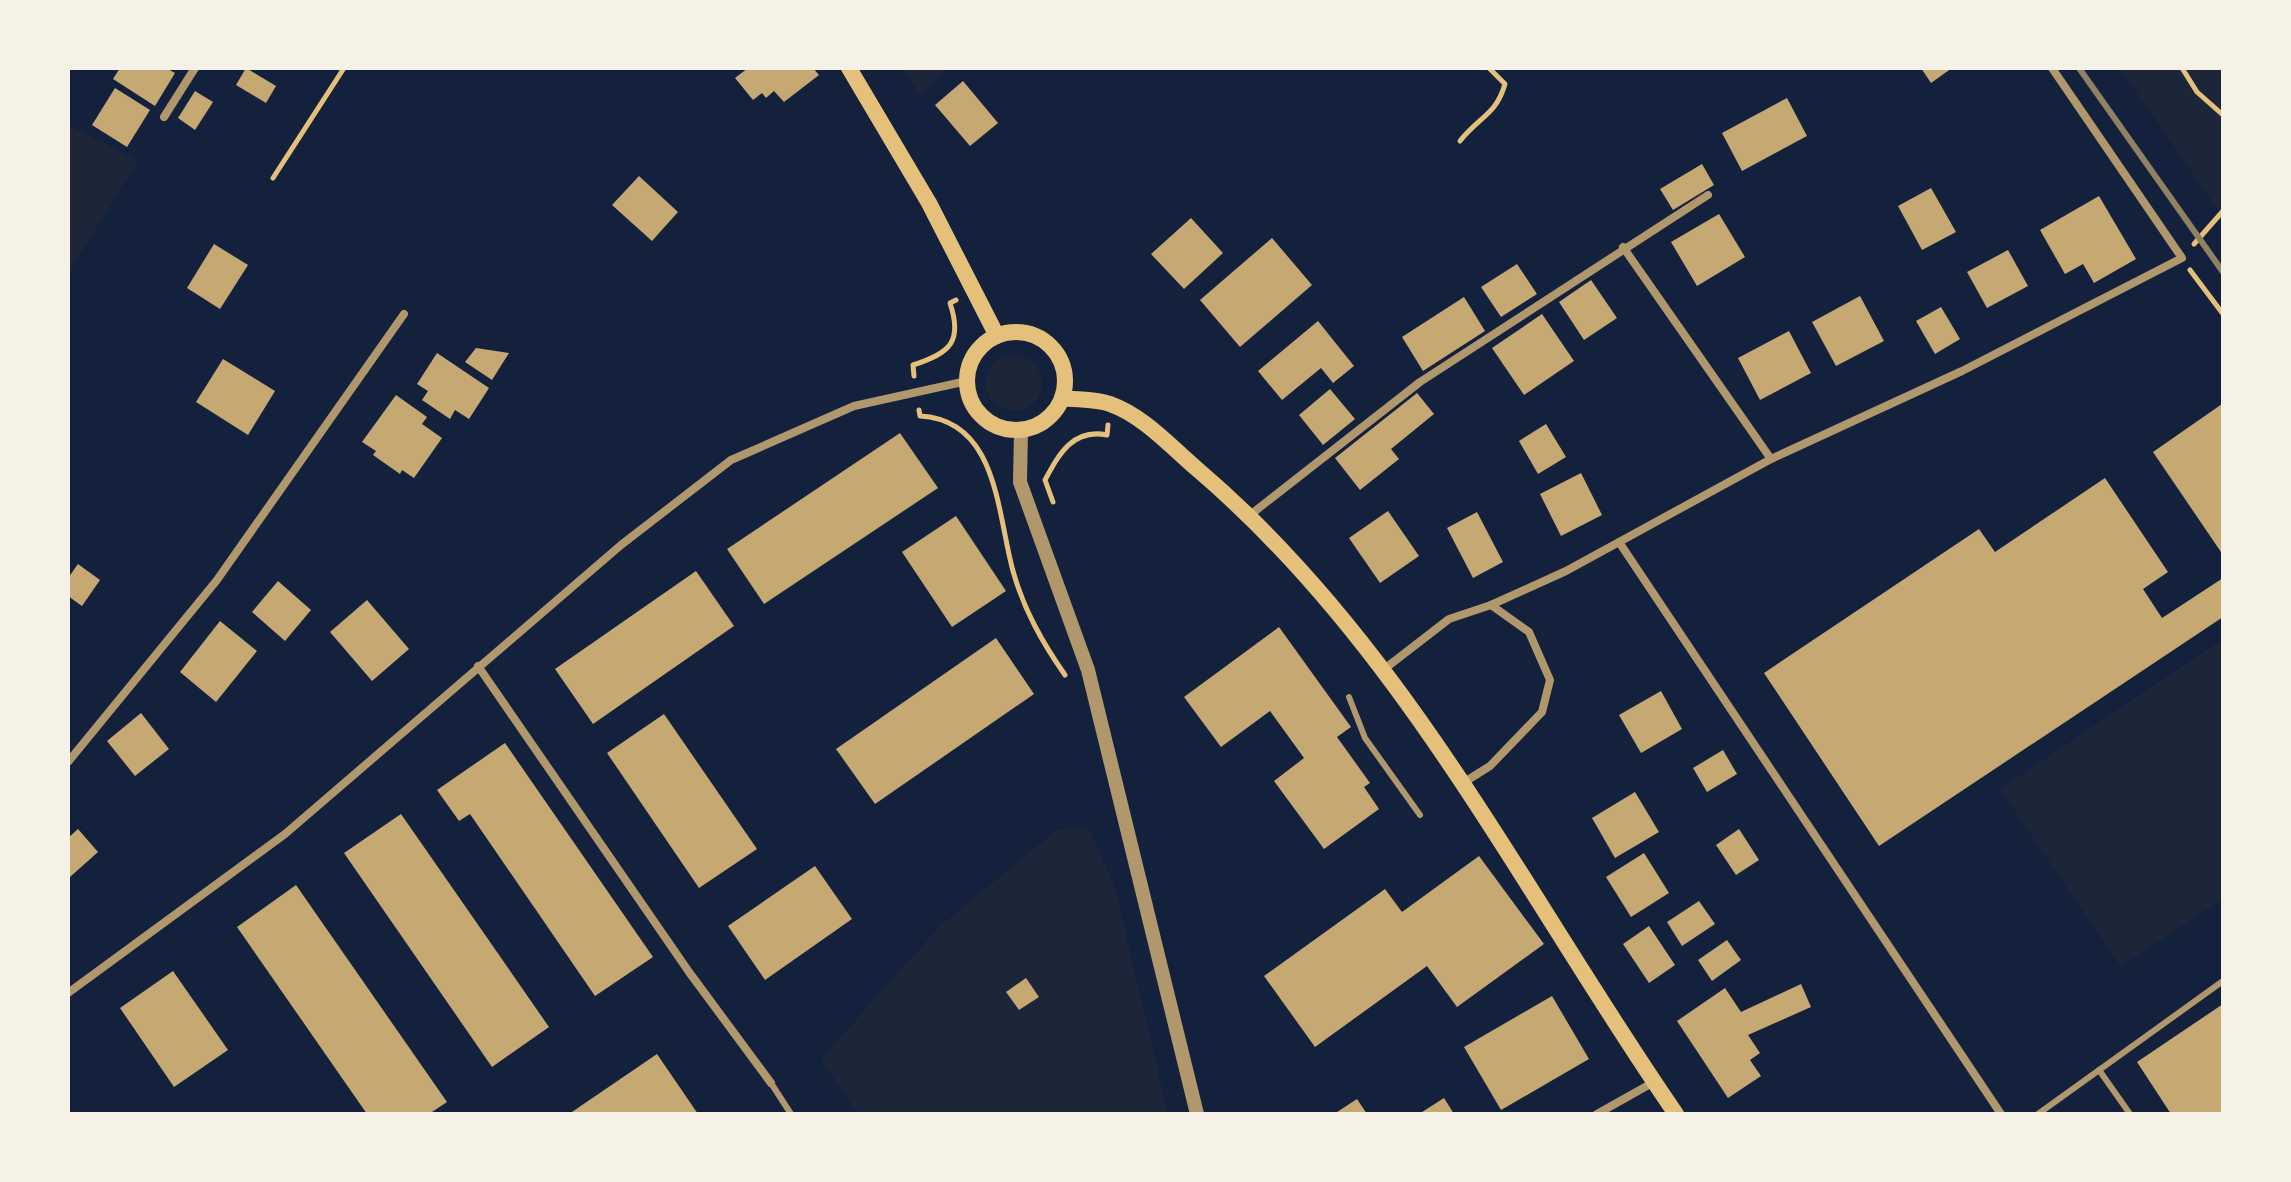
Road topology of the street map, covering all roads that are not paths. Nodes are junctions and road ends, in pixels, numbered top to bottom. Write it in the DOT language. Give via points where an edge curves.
graph roads {
  1 [pos="195,68"];
  2 [pos="849,68"];
  3 [pos="2052,68"];
  4 [pos="164,117"];
  5 [pos="1708,195"];
  6 [pos="1623,247"];
  7 [pos="404,314"];
  8 [pos="997,336"];
  9 [pos="967,381"];
  10 [pos="1062,398"];
  11 [pos="1021,430"];
  12 [pos="1771,459"];
  13 [pos="1250,515"];
  14 [pos="1619,542"];
  15 [pos="1491,605"];
  16 [pos="478,666"];
  17 [pos="1383,670"];
  18 [pos="1349,697"];
  19 [pos="68,762"];
  20 [pos="1463,783"];
  21 [pos="1420,815"];
  22 [pos="2223,981"];
  23 [pos="68,993"];
  24 [pos="2099,1070"];
  25 [pos="1654,1082"];
  26 [pos="771,1083"];
  27 [pos="791,1114"];
  28 [pos="1197,1114"];
  29 [pos="1597,1114"];
  30 [pos="1676,1114"];
  31 [pos="2001,1114"];
  32 [pos="2038,1114"];
  33 [pos="2130,1114"];
  1 -- 4 [label="street"];
  2 -- 8 [label="main road" via="929,203"];
  3 -- 12 [label="street" via="2182,258 1962,371"];
  5 -- 6 [label="street"];
  6 -- 12 [label="street"];
  6 -- 13 [label="street" via="1420,382"];
  7 -- 19 [label="street" via="217,580"];
  8 -- 9 [label="main road" via="971,361"];
  8 -- 10 [label="main road" via="1015,331 1045,341 1057,352 1063,367"];
  9 -- 11 [label="main road" via="971,401 983,417 1000,428"];
  9 -- 16 [label="street" via="854,406 731,460"];
  10 -- 11 [label="main road" via="1053,414"];
  10 -- 13 [label="main road" via="1111,404 1147,426"];
  11 -- 28 [label="street" via="1020,482 1088,670"];
  12 -- 14 [label="street"];
  13 -- 17 [label="main road"];
  14 -- 15 [label="street"];
  14 -- 31 [label="street"];
  15 -- 17 [label="street" via="1449,619"];
  15 -- 20 [label="street" via="1529,632 1550,680 1542,712 1490,766"];
  16 -- 23 [label="street" via="285,834"];
  16 -- 26 [label="street"];
  17 -- 20 [label="main road"];
  18 -- 21 [label="lane" via="1365,738"];
  20 -- 25 [label="main road"];
  22 -- 24 [label="lane"];
  24 -- 32 [label="lane"];
  24 -- 33 [label="lane"];
  25 -- 29 [label="street"];
  25 -- 30 [label="main road"];
  26 -- 27 [label="lane"];
}
